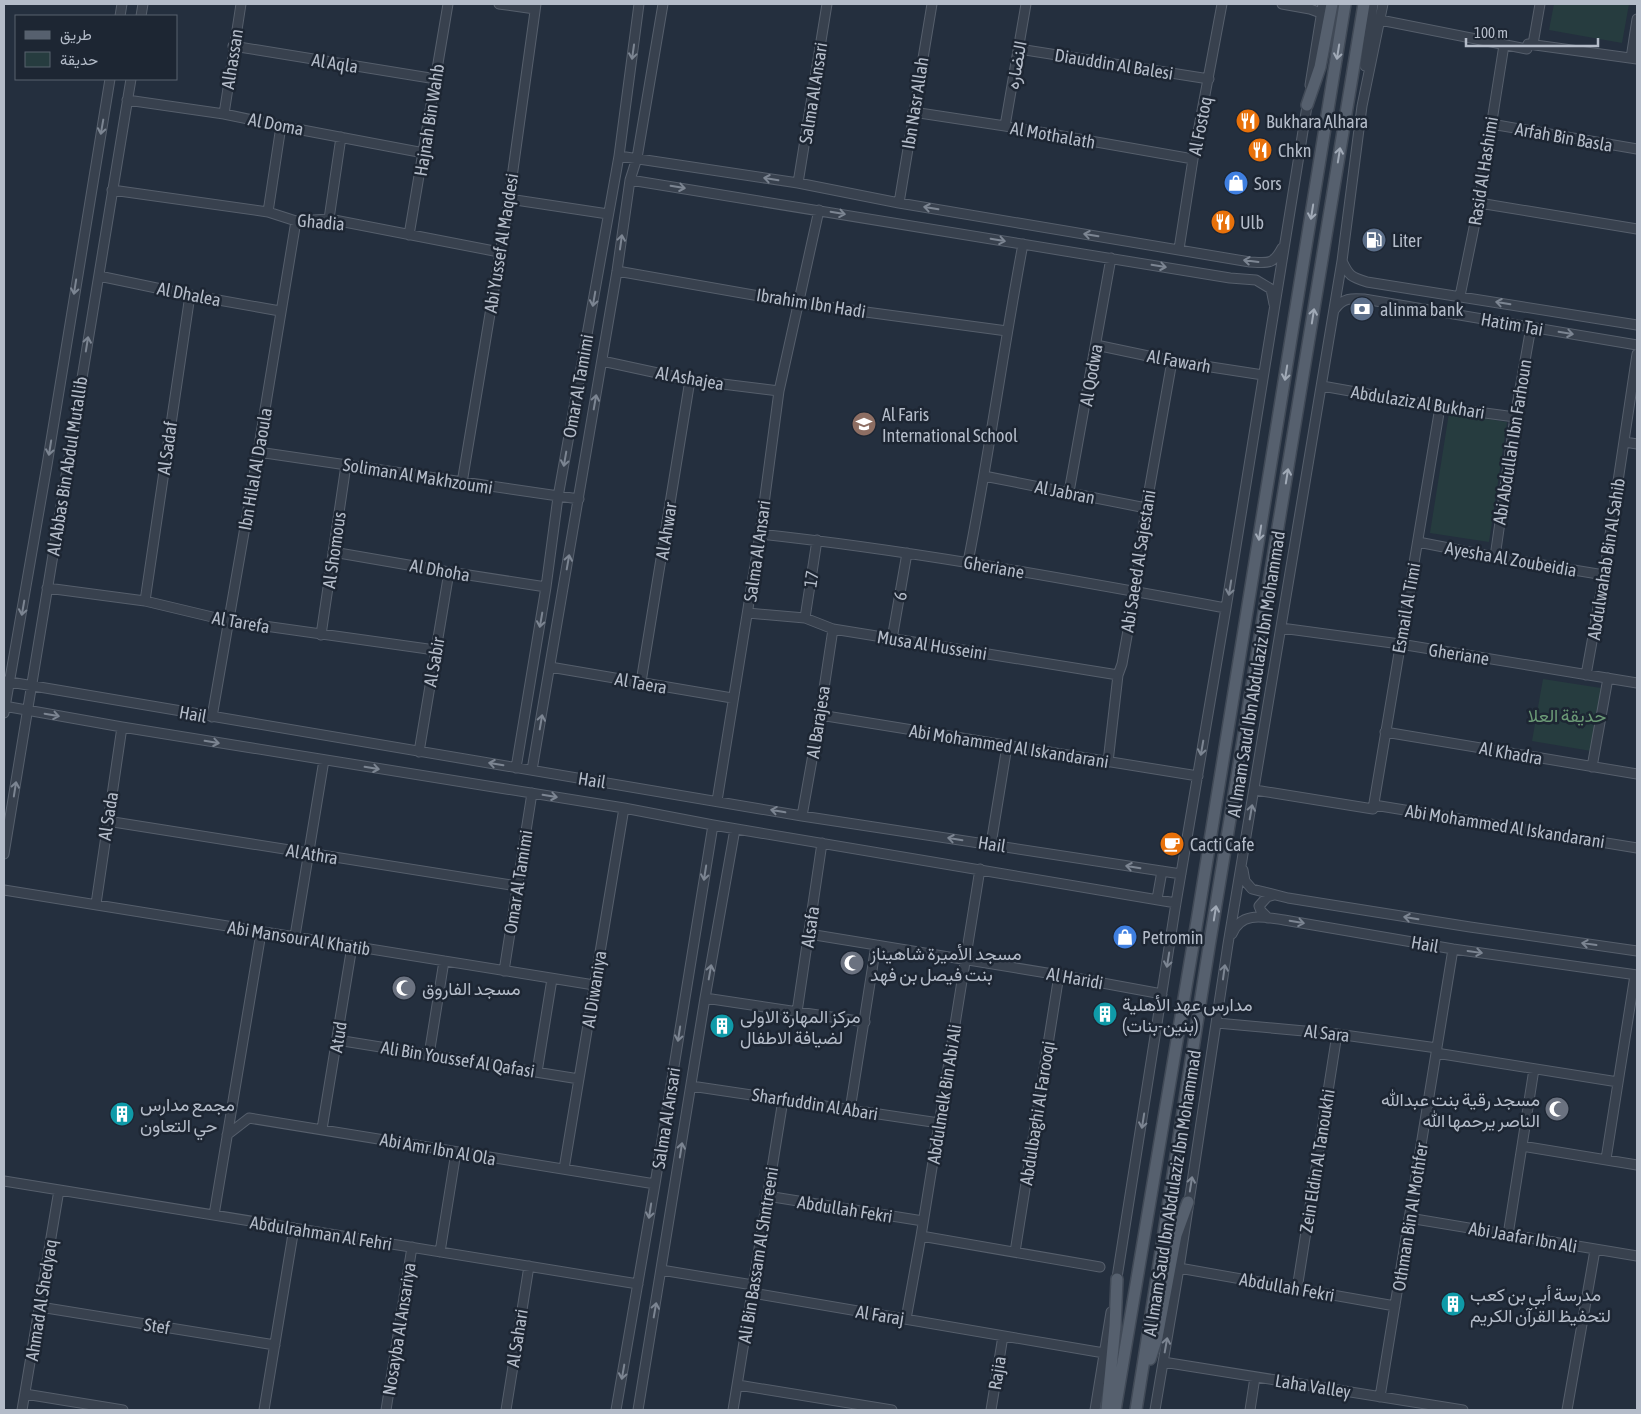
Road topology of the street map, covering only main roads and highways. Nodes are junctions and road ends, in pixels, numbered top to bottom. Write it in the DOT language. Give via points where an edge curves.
graph roads {
  1 [pos="1332,4"];
  2 [pos="1346,4"];
  3 [pos="1364,4"];
  4 [pos="1307,105"];
  5 [pos="1188,1202"];
  6 [pos="1117,1279"];
  7 [pos="1139,1394"];
  8 [pos="1107,1410"];
  9 [pos="1115,1410"];
  10 [pos="1136,1410"];
  1 -- 4 [label="main road" via="1320,68"];
  2 -- 9 [label="main road, Al Imam Saud Ibn Abdulaziz Ibn Mohammad, one-way"];
  7 -- 3 [label="main road, Al Imam Saud Ibn Abdulaziz Ibn Mohammad, one-way"];
  5 -- 7 [label="main road" via="1176,1235 1157,1337"];
  6 -- 8 [label="main road"];
  7 -- 10 [label="main road, Al Imam Saud Ibn Abdulaziz Ibn Mohammad"];
}
